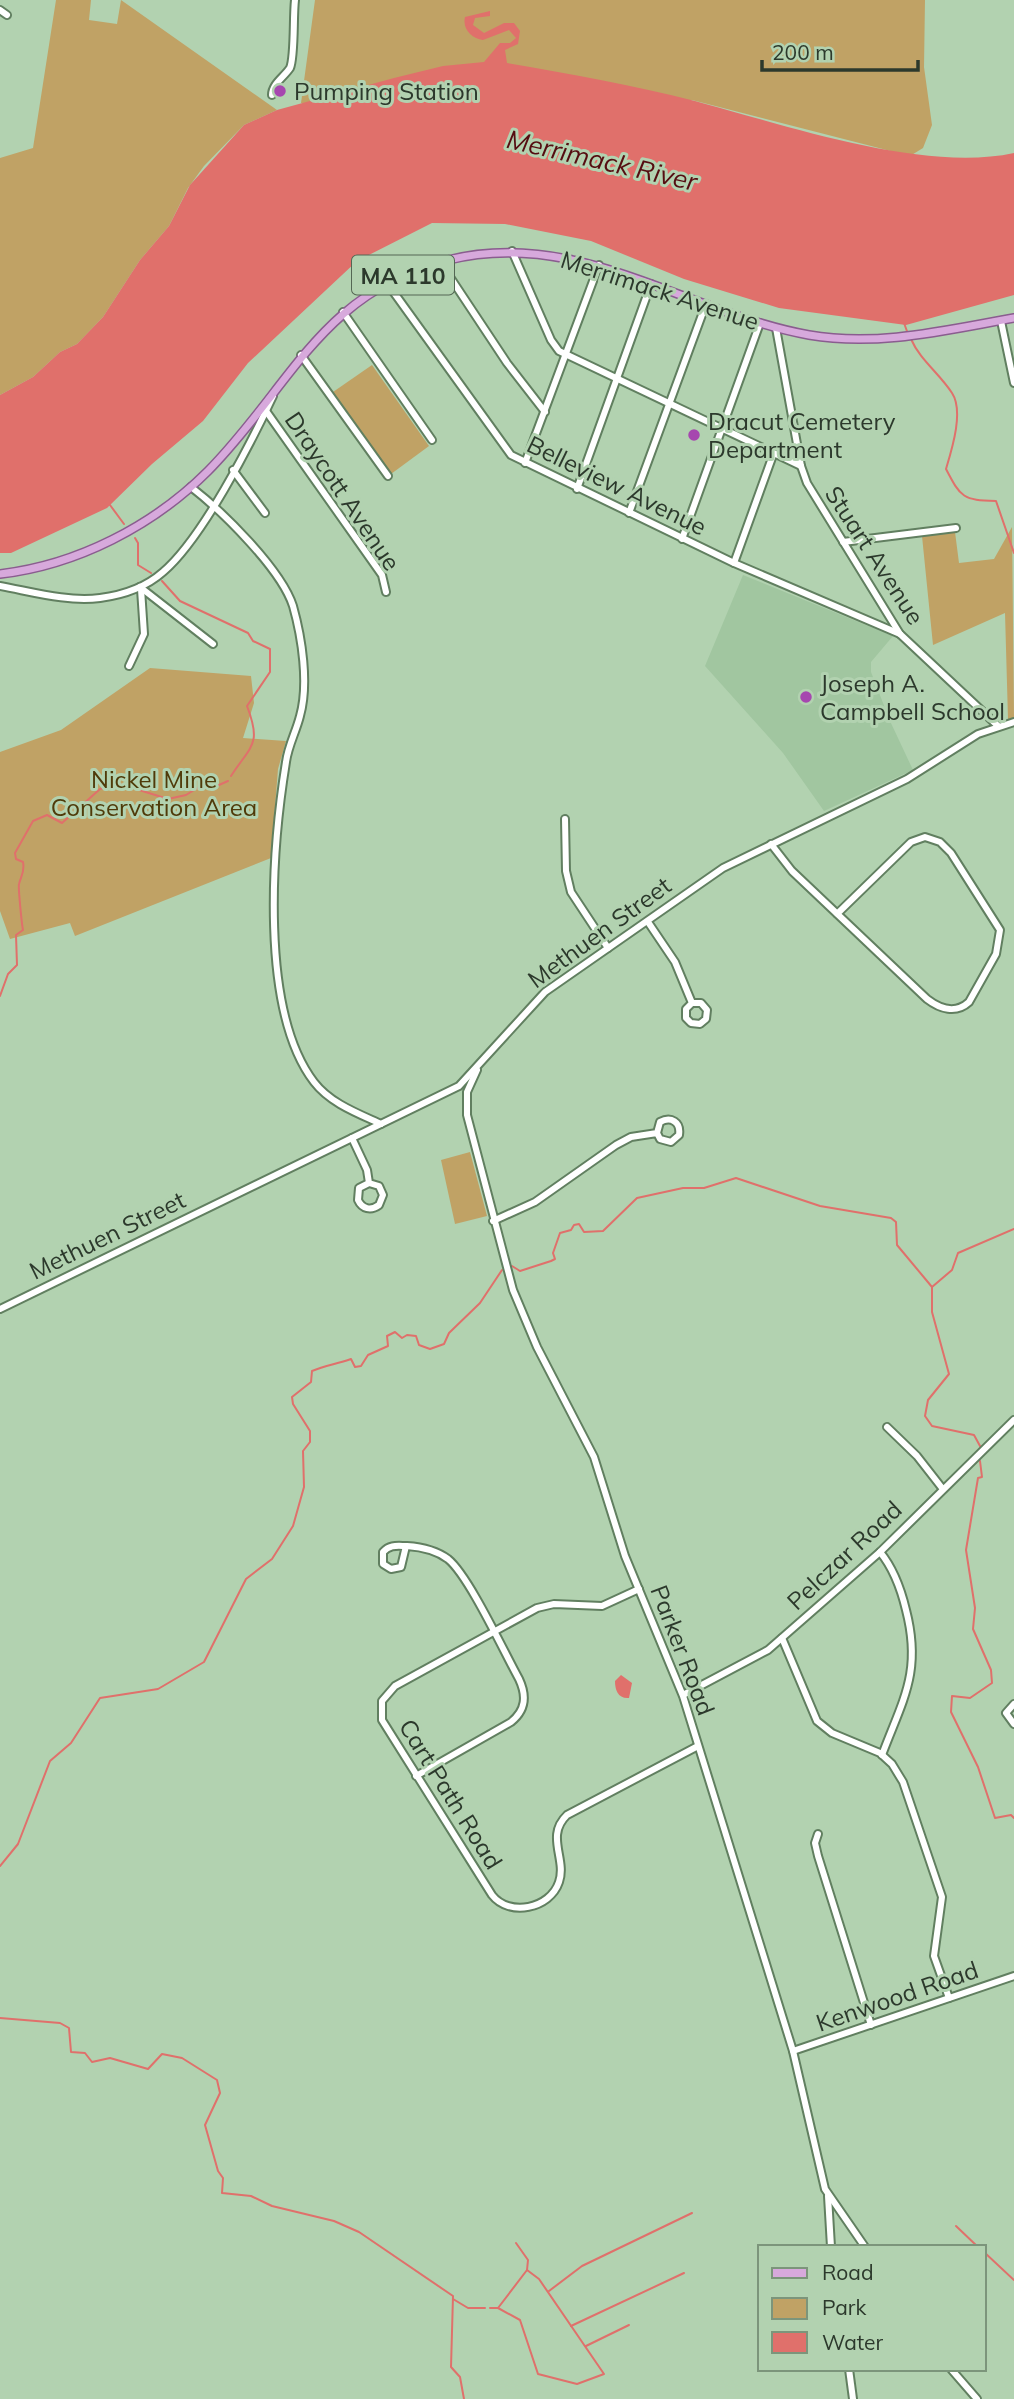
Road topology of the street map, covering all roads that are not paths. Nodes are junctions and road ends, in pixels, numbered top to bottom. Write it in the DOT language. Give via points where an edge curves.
graph roads {
  1 [pos="295,0"];
  2 [pos="0,10"];
  3 [pos="7,15"];
  4 [pos="272,95"];
  5 [pos="512,251"];
  6 [pos="440,262"];
  7 [pos="599,265"];
  8 [pos="387,283"];
  9 [pos="651,284"];
  10 [pos="706,304"];
  11 [pos="343,312"];
  12 [pos="1014,318"];
  13 [pos="1001,321"];
  14 [pos="760,323"];
  15 [pos="776,328"];
  16 [pos="301,355"];
  17 [pos="567,355"];
  18 [pos="617,379"];
  19 [pos="280,382"];
  20 [pos="1014,383"];
  21 [pos="669,404"];
  22 [pos="266,411"];
  23 [pos="545,412"];
  24 [pos="721,430"];
  25 [pos="432,440"];
  26 [pos="773,455"];
  27 [pos="525,463"];
  28 [pos="801,466"];
  29 [pos="233,470"];
  30 [pos="388,476"];
  31 [pos="191,487"];
  32 [pos="577,489"];
  33 [pos="213,504"];
  34 [pos="265,513"];
  35 [pos="629,513"];
  36 [pos="956,527"];
  37 [pos="682,539"];
  38 [pos="843,542"];
  39 [pos="734,563"];
  40 [pos="0,574"];
  41 [pos="0,586"];
  42 [pos="140,587"];
  43 [pos="386,592"];
  44 [pos="900,634"];
  45 [pos="213,644"];
  46 [pos="129,666"];
  47 [pos="1014,722"];
  48 [pos="998,726"];
  49 [pos="565,819"];
  50 [pos="771,845"];
  51 [pos="837,914"];
  52 [pos="648,922"];
  53 [pos="608,948"];
  54 [pos="692,1003"];
  55 [pos="477,1070"];
  56 [pos="381,1124"];
  57 [pos="657,1133"];
  58 [pos="352,1138"];
  59 [pos="369,1183"];
  60 [pos="492,1221"];
  61 [pos="0,1309"];
  62 [pos="1014,1421"];
  63 [pos="887,1427"];
  64 [pos="942,1488"];
  65 [pos="406,1546"];
  66 [pos="880,1552"];
  67 [pos="639,1589"];
  68 [pos="492,1633"];
  69 [pos="782,1638"];
  70 [pos="682,1695"];
  71 [pos="1014,1704"];
  72 [pos="1014,1724"];
  73 [pos="698,1746"];
  74 [pos="882,1755"];
  75 [pos="416,1776"];
  76 [pos="818,1834"];
  77 [pos="1014,1976"];
  78 [pos="949,1998"];
  79 [pos="871,2025"];
  80 [pos="793,2051"];
  81 [pos="828,2194"];
  82 [pos="831,2245"];
  83 [pos="864,2245"];
  84 [pos="849,2371"];
  85 [pos="953,2371"];
  86 [pos="853,2399"];
  87 [pos="977,2399"];
  1 -- 4 [label="street" via="293,59"];
  2 -- 3 [label="street"];
  5 -- 6 [label="main road, Merrimack Avenue / MA 110"];
  5 -- 7 [label="main road, Merrimack Avenue / MA 110"];
  5 -- 17 [label="street" via="551,340"];
  6 -- 8 [label="main road, Merrimack Avenue / MA 110"];
  6 -- 23 [label="street"];
  7 -- 9 [label="main road, Merrimack Avenue / MA 110"];
  7 -- 17 [label="street"];
  8 -- 11 [label="main road, Merrimack Avenue / MA 110"];
  8 -- 27 [label="street, Belleview Avenue" via="503,446"];
  9 -- 10 [label="main road, Merrimack Avenue / MA 110"];
  9 -- 18 [label="street"];
  10 -- 14 [label="main road, Merrimack Avenue / MA 110"];
  10 -- 21 [label="street"];
  11 -- 16 [label="main road, Merrimack Avenue / MA 110"];
  11 -- 25 [label="street"];
  12 -- 13 [label="main road, Merrimack Avenue / MA 110"];
  13 -- 15 [label="main road, Merrimack Avenue / MA 110" via="903,338 844,339"];
  13 -- 20 [label="street"];
  14 -- 15 [label="main road, Merrimack Avenue / MA 110"];
  14 -- 24 [label="street"];
  15 -- 28 [label="street, Stuart Avenue"];
  16 -- 19 [label="main road, Merrimack Avenue / MA 110"];
  16 -- 30 [label="street"];
  17 -- 18 [label="street"];
  17 -- 23 [label="street"];
  18 -- 21 [label="street"];
  18 -- 32 [label="street"];
  19 -- 22 [label="street"];
  19 -- 31 [label="main road, Merrimack Avenue / MA 110" via="233,443"];
  21 -- 24 [label="street"];
  21 -- 35 [label="street"];
  22 -- 29 [label="street"];
  22 -- 43 [label="street, Draycott Avenue" via="382,575"];
  23 -- 27 [label="street"];
  24 -- 26 [label="street"];
  24 -- 37 [label="street"];
  26 -- 28 [label="street"];
  26 -- 39 [label="street"];
  27 -- 32 [label="street, Belleview Avenue"];
  28 -- 38 [label="street, Stuart Avenue"];
  29 -- 33 [label="street"];
  29 -- 34 [label="street"];
  31 -- 33 [label="street"];
  31 -- 40 [label="main road, Merrimack Avenue / MA 110" via="154,516 110,541 53,563"];
  32 -- 35 [label="street, Belleview Avenue"];
  33 -- 42 [label="street" via="175,560"];
  33 -- 56 [label="street" via="287,591 303,671 301,715 285,767 277,861 281,1006 315,1083 344,1106"];
  35 -- 37 [label="street, Belleview Avenue"];
  36 -- 38 [label="street"];
  37 -- 39 [label="street, Belleview Avenue"];
  38 -- 44 [label="street, Stuart Avenue"];
  39 -- 44 [label="street, Belleview Avenue"];
  41 -- 42 [label="street" via="77,600"];
  42 -- 45 [label="street"];
  42 -- 46 [label="street" via="144,634"];
  44 -- 48 [label="street, Stuart Avenue"];
  47 -- 48 [label="street, Methuen Street"];
  48 -- 50 [label="street, Methuen Street" via="958,745 907,779"];
  49 -- 53 [label="street" via="571,892"];
  50 -- 51 [label="street"];
  50 -- 52 [label="street, Methuen Street" via="723,869"];
  51 -- 51 [label="street" via="927,999 944,1009 965,1006 973,998 1000,942 999,926 951,853 930,838 911,842"];
  52 -- 53 [label="street, Methuen Street"];
  52 -- 54 [label="street" via="675,962"];
  53 -- 55 [label="street, Methuen Street" via="545,992"];
  55 -- 56 [label="street, Methuen Street" via="452,1091"];
  55 -- 60 [label="street, Parker Road" via="469,1084 466,1106"];
  56 -- 58 [label="street, Methuen Street"];
  57 -- 60 [label="street" via="625,1140 527,1207"];
  58 -- 59 [label="street"];
  58 -- 61 [label="street, Methuen Street"];
  59 -- 59 [label="street" via="359,1188 357,1197 361,1205 372,1208 381,1203 383,1195 379,1186"];
  60 -- 67 [label="street, Parker Road" via="525,1319 594,1457"];
  62 -- 64 [label="street, Pelczar Road"];
  63 -- 64 [label="street"];
  64 -- 66 [label="street, Pelczar Road"];
  65 -- 65 [label="street" via="386,1548 383,1564 391,1569 401,1567"];
  65 -- 68 [label="street" via="435,1552 454,1564"];
  66 -- 69 [label="street, Pelczar Road"];
  66 -- 74 [label="street" via="899,1584 915,1651 908,1685"];
  67 -- 68 [label="street, Cart Path Road" via="594,1608 548,1604"];
  67 -- 70 [label="street, Parker Road"];
  68 -- 75 [label="street" via="522,1685 525,1701 520,1713"];
  68 -- 75 [label="street, Cart Path Road" via="384,1697 382,1720"];
  69 -- 70 [label="street, Pelczar Road" via="756,1658"];
  69 -- 74 [label="street" via="817,1721 832,1734"];
  70 -- 73 [label="street, Parker Road"];
  71 -- 72 [label="street" via="1006,1713"];
  73 -- 75 [label="street, Cart Path Road" via="567,1815 556,1832 561,1872 558,1886 548,1897 522,1909 495,1899"];
  73 -- 80 [label="street, Parker Road"];
  74 -- 78 [label="street" via="903,1782 943,1897 934,1956"];
  76 -- 79 [label="street" via="818,1856"];
  77 -- 78 [label="street, Kenwood Road"];
  78 -- 79 [label="street, Kenwood Road"];
  79 -- 80 [label="street, Kenwood Road"];
  80 -- 81 [label="street, Parker Road"];
  81 -- 82 [label="street"];
  81 -- 83 [label="street, Parker Road"];
  84 -- 86 [label="street"];
  85 -- 87 [label="street"];
}
